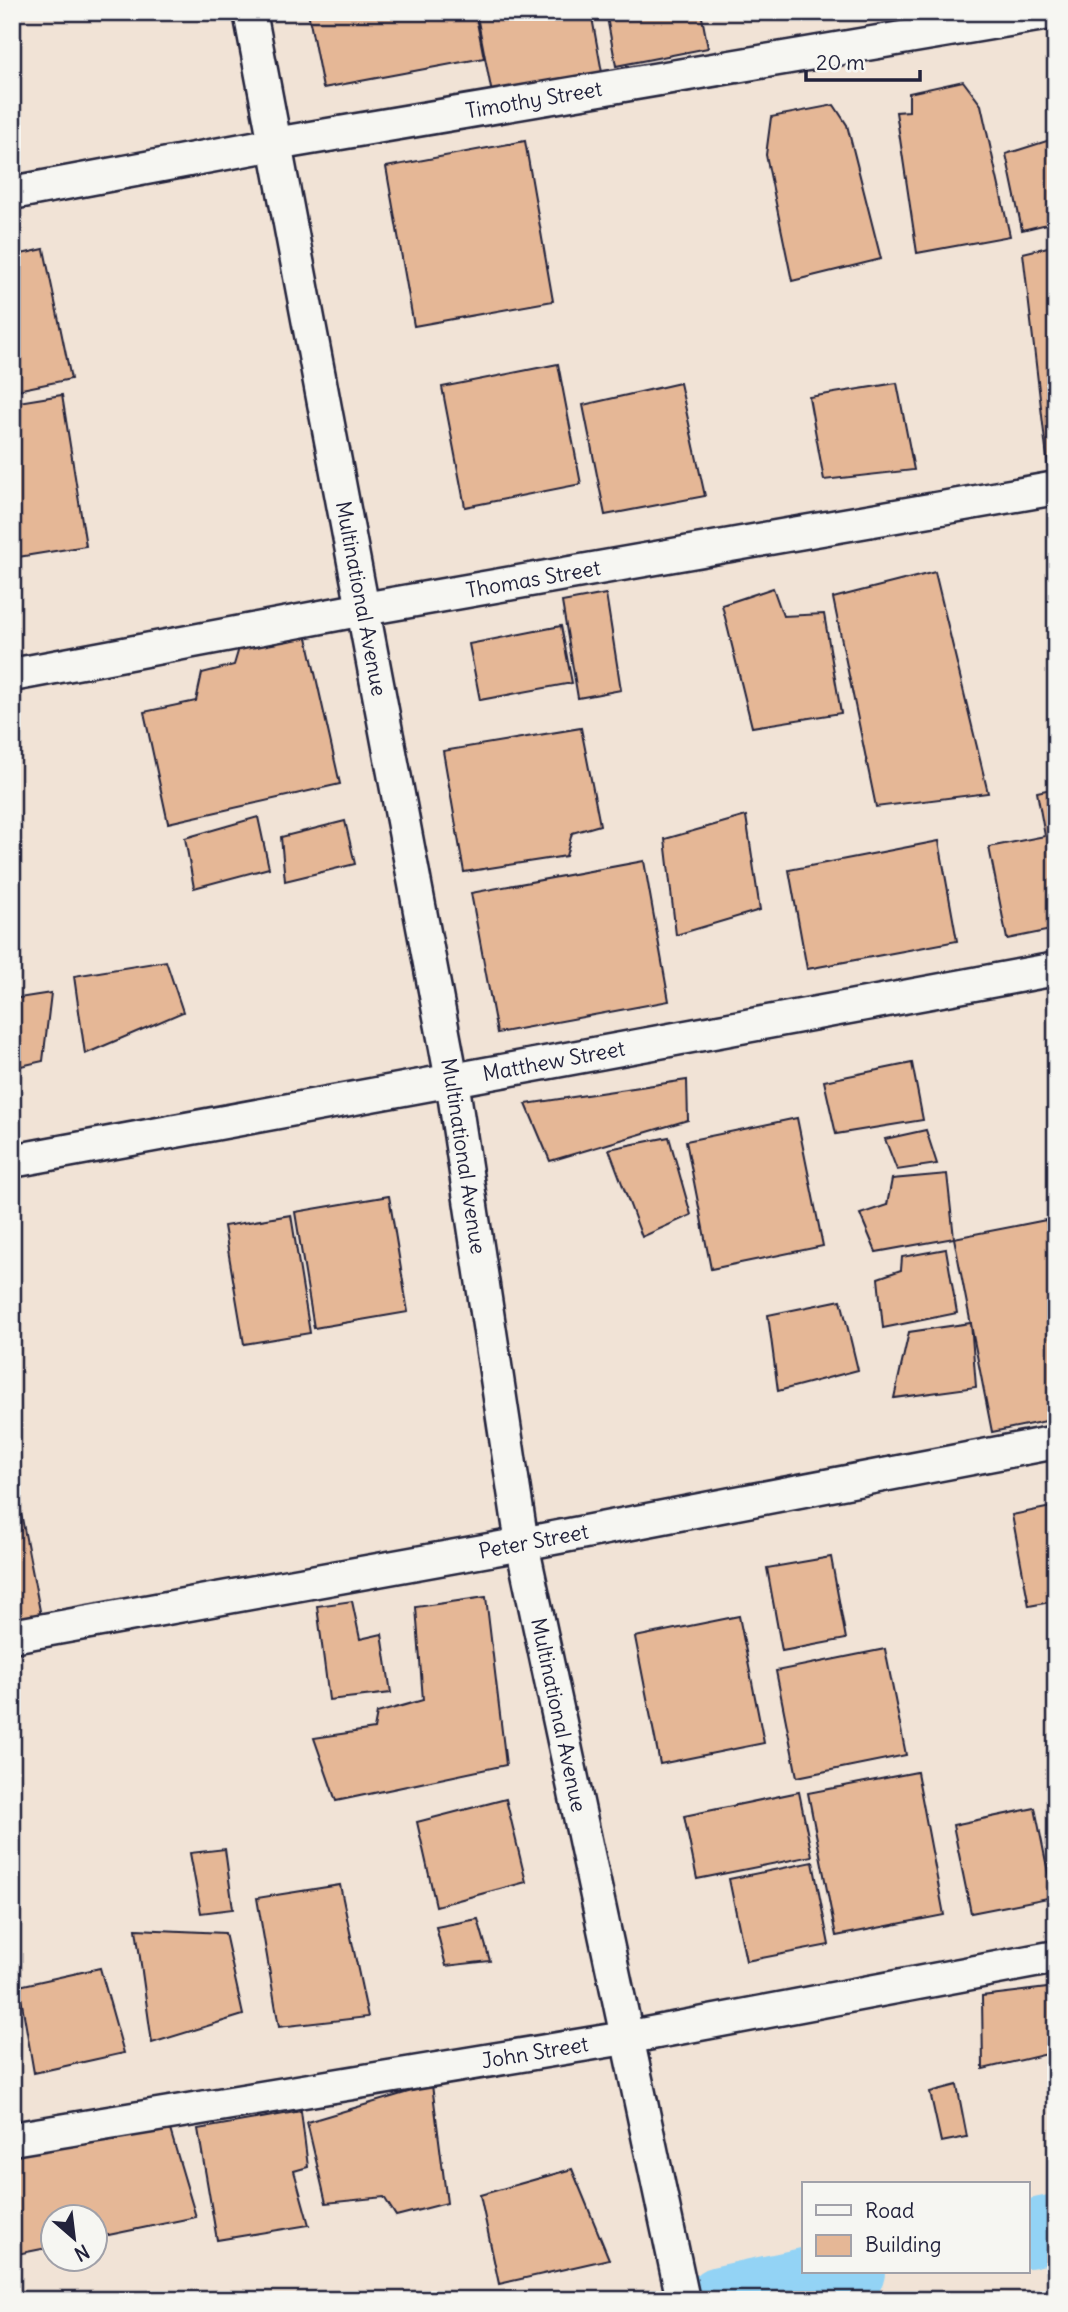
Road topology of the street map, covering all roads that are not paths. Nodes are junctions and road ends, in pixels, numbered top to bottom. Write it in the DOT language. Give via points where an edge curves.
graph roads {
  1 [pos="250,12"];
  2 [pos="1055,12"];
  3 [pos="275,144"];
  4 [pos="12,193"];
  5 [pos="1056,488"];
  6 [pos="364,609"];
  7 [pos="12,675"];
  8 [pos="1056,969"];
  9 [pos="452,1080"];
  10 [pos="12,1161"];
  11 [pos="1056,1442"];
  12 [pos="522,1544"];
  13 [pos="12,1636"];
  14 [pos="1056,1957"];
  15 [pos="625,2038"];
  16 [pos="12,2139"];
  17 [pos="683,2300"];
  1 -- 3 [label="street, Multinational Avenue"];
  2 -- 3 [label="street, Timothy Street"];
  3 -- 4 [label="street, Timothy Street"];
  3 -- 6 [label="street, Multinational Avenue"];
  5 -- 6 [label="street, Thomas Street"];
  6 -- 7 [label="street, Thomas Street"];
  6 -- 9 [label="street, Multinational Avenue"];
  8 -- 9 [label="street, Matthew Street"];
  9 -- 10 [label="street, Matthew Street"];
  9 -- 12 [label="street, Multinational Avenue"];
  11 -- 12 [label="street, Peter Street"];
  12 -- 13 [label="street, Peter Street"];
  12 -- 15 [label="street, Multinational Avenue"];
  14 -- 15 [label="street, John Street"];
  15 -- 16 [label="street, John Street"];
  15 -- 17 [label="street, Multinational Avenue"];
}
